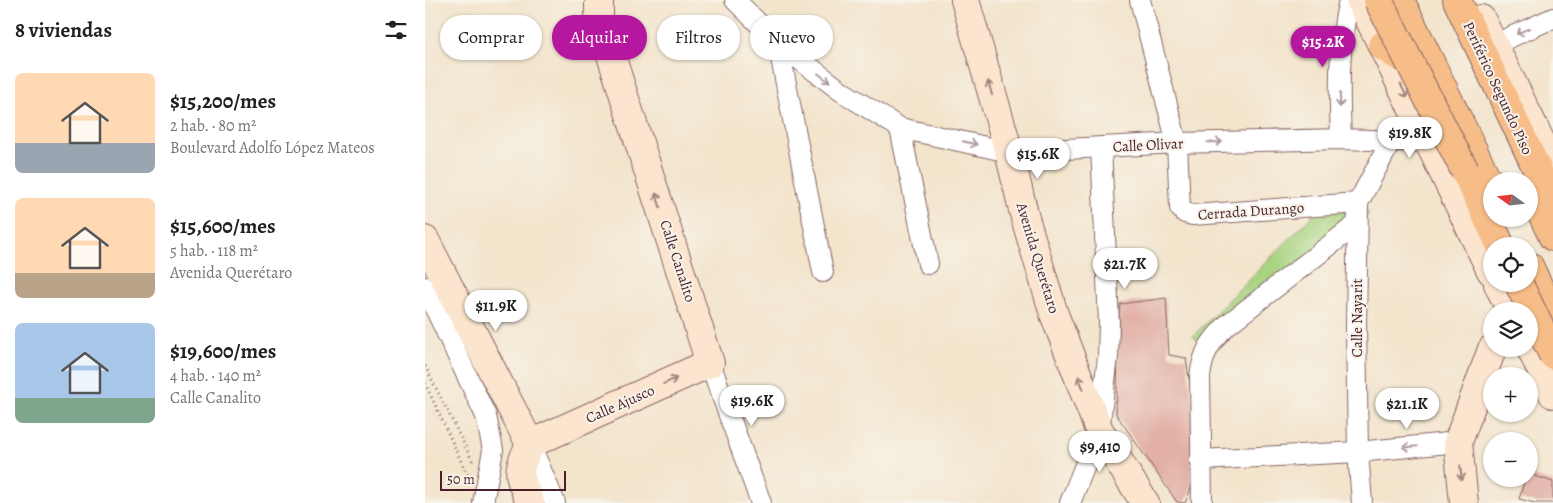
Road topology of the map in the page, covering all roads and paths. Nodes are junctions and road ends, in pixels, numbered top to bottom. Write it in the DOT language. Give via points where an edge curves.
graph roads {
  1 [pos="735,0"];
  2 [pos="751,0"];
  3 [pos="965,0"];
  4 [pos="1140,0"];
  5 [pos="1349,0"];
  6 [pos="1360,0"];
  7 [pos="1378,0"];
  8 [pos="1400,0"];
  9 [pos="1439,0"];
  10 [pos="1457,0"];
  11 [pos="1471,0"];
  12 [pos="597,6"];
  13 [pos="750,15"];
  14 [pos="755,15"];
  15 [pos="1553,18"];
  16 [pos="1493,45"];
  17 [pos="1382,46"];
  18 [pos="781,60"];
  19 [pos="800,60"];
  20 [pos="1443,84"];
  21 [pos="900,128"];
  22 [pos="1341,139"];
  23 [pos="1391,142"];
  24 [pos="1428,142"];
  25 [pos="1177,143"];
  26 [pos="1101,147"];
  27 [pos="1009,152"];
  28 [pos="1553,166"];
  29 [pos="1484,172"];
  30 [pos="1522,172"];
  31 [pos="1358,203"];
  32 [pos="1553,203"];
  33 [pos="1538,205"];
  34 [pos="1357,224"];
  35 [pos="1497,237"];
  36 [pos="1553,237"];
  37 [pos="425,240"];
  38 [pos="1483,255"];
  39 [pos="927,264"];
  40 [pos="823,272"];
  41 [pos="1538,285"];
  42 [pos="425,287"];
  43 [pos="1508,299"];
  44 [pos="1553,317"];
  45 [pos="1553,356"];
  46 [pos="1490,357"];
  47 [pos="1535,357"];
  48 [pos="710,363"];
  49 [pos="425,366"];
  50 [pos="425,383"];
  51 [pos="1553,394"];
  52 [pos="1099,430"];
  53 [pos="1458,442"];
  54 [pos="530,444"];
  55 [pos="1358,452"];
  56 [pos="1200,460"];
  57 [pos="477,471"];
  58 [pos="478,494"];
  59 [pos="530,503"];
  60 [pos="555,503"];
  61 [pos="761,503"];
  62 [pos="1070,503"];
  63 [pos="1145,503"];
  64 [pos="1202,503"];
  65 [pos="1362,503"];
  66 [pos="1464,503"];
  1 -- 13 [label="street, Calle Olivar"];
  2 -- 14 [label="street"];
  27 -- 3 [label="main road, Avenida Querétaro, one-way"];
  4 -- 25 [label="street, Cerrada Durango"];
  5 -- 22 [label="street, one-way" via="1341,58"];
  6 -- 17 [label="main road"];
  7 -- 35 [label="highway, bridge"];
  8 -- 20 [label="highway"];
  9 -- 30 [label="highway"];
  10 -- 32 [label="highway, Periférico Segundo Piso"];
  11 -- 16 [label="main road"];
  48 -- 12 [label="main road, Calle Canalito, one-way"];
  15 -- 16 [label="street, one-way"];
  16 -- 28 [label="main road"];
  17 -- 20 [label="highway"];
  17 -- 24 [label="main road, one-way"];
  18 -- 40 [label="street"];
  19 -- 21 [label="street, Calle Olivar, one-way" via="841,91"];
  20 -- 29 [label="highway"];
  21 -- 27 [label="street, Calle Olivar, one-way"];
  21 -- 39 [label="street"];
  22 -- 23 [label="street, Calle Olivar"];
  25 -- 22 [label="street, Calle Olivar, one-way"];
  23 -- 24 [label="street, Calle Olivar"];
  23 -- 31 [label="street, Calle Nayarit"];
  24 -- 38 [label="main road"];
  25 -- 26 [label="street, Calle Olivar"];
  25 -- 31 [label="street, Cerrada Durango" via="1179,208 1193,216"];
  26 -- 27 [label="street, Calle Olivar"];
  26 -- 52 [label="street" via="1109,323"];
  52 -- 27 [label="main road, Avenida Querétaro, one-way" via="1054,314"];
  31 -- 34 [label="street, Calle Nayarit"];
  33 -- 36 [label="highway"];
  34 -- 55 [label="street, Calle Nayarit"];
  34 -- 56 [label="street" via="1227,325 1211,342 1202,361 1200,377"];
  37 -- 54 [label="main road"];
  41 -- 44 [label="highway"];
  42 -- 58 [label="street" via="486,416 493,450"];
  43 -- 45 [label="highway, bridge"];
  46 -- 53 [label="main road"];
  47 -- 51 [label="main road"];
  54 -- 48 [label="main road, Calle Ajusco, one-way"];
  48 -- 61 [label="street, Calle Canalito"];
  49 -- 57 [label="path"];
  50 -- 58 [label="path"];
  52 -- 62 [label="street"];
  52 -- 63 [label="main road, Avenida Querétaro"];
  53 -- 55 [label="street, one-way"];
  53 -- 66 [label="main road, one-way"];
  54 -- 59 [label="main road" via="519,476"];
  54 -- 60 [label="street"];
  55 -- 56 [label="street"];
  55 -- 65 [label="street, Calle Nayarit"];
  56 -- 64 [label="street"];
}
